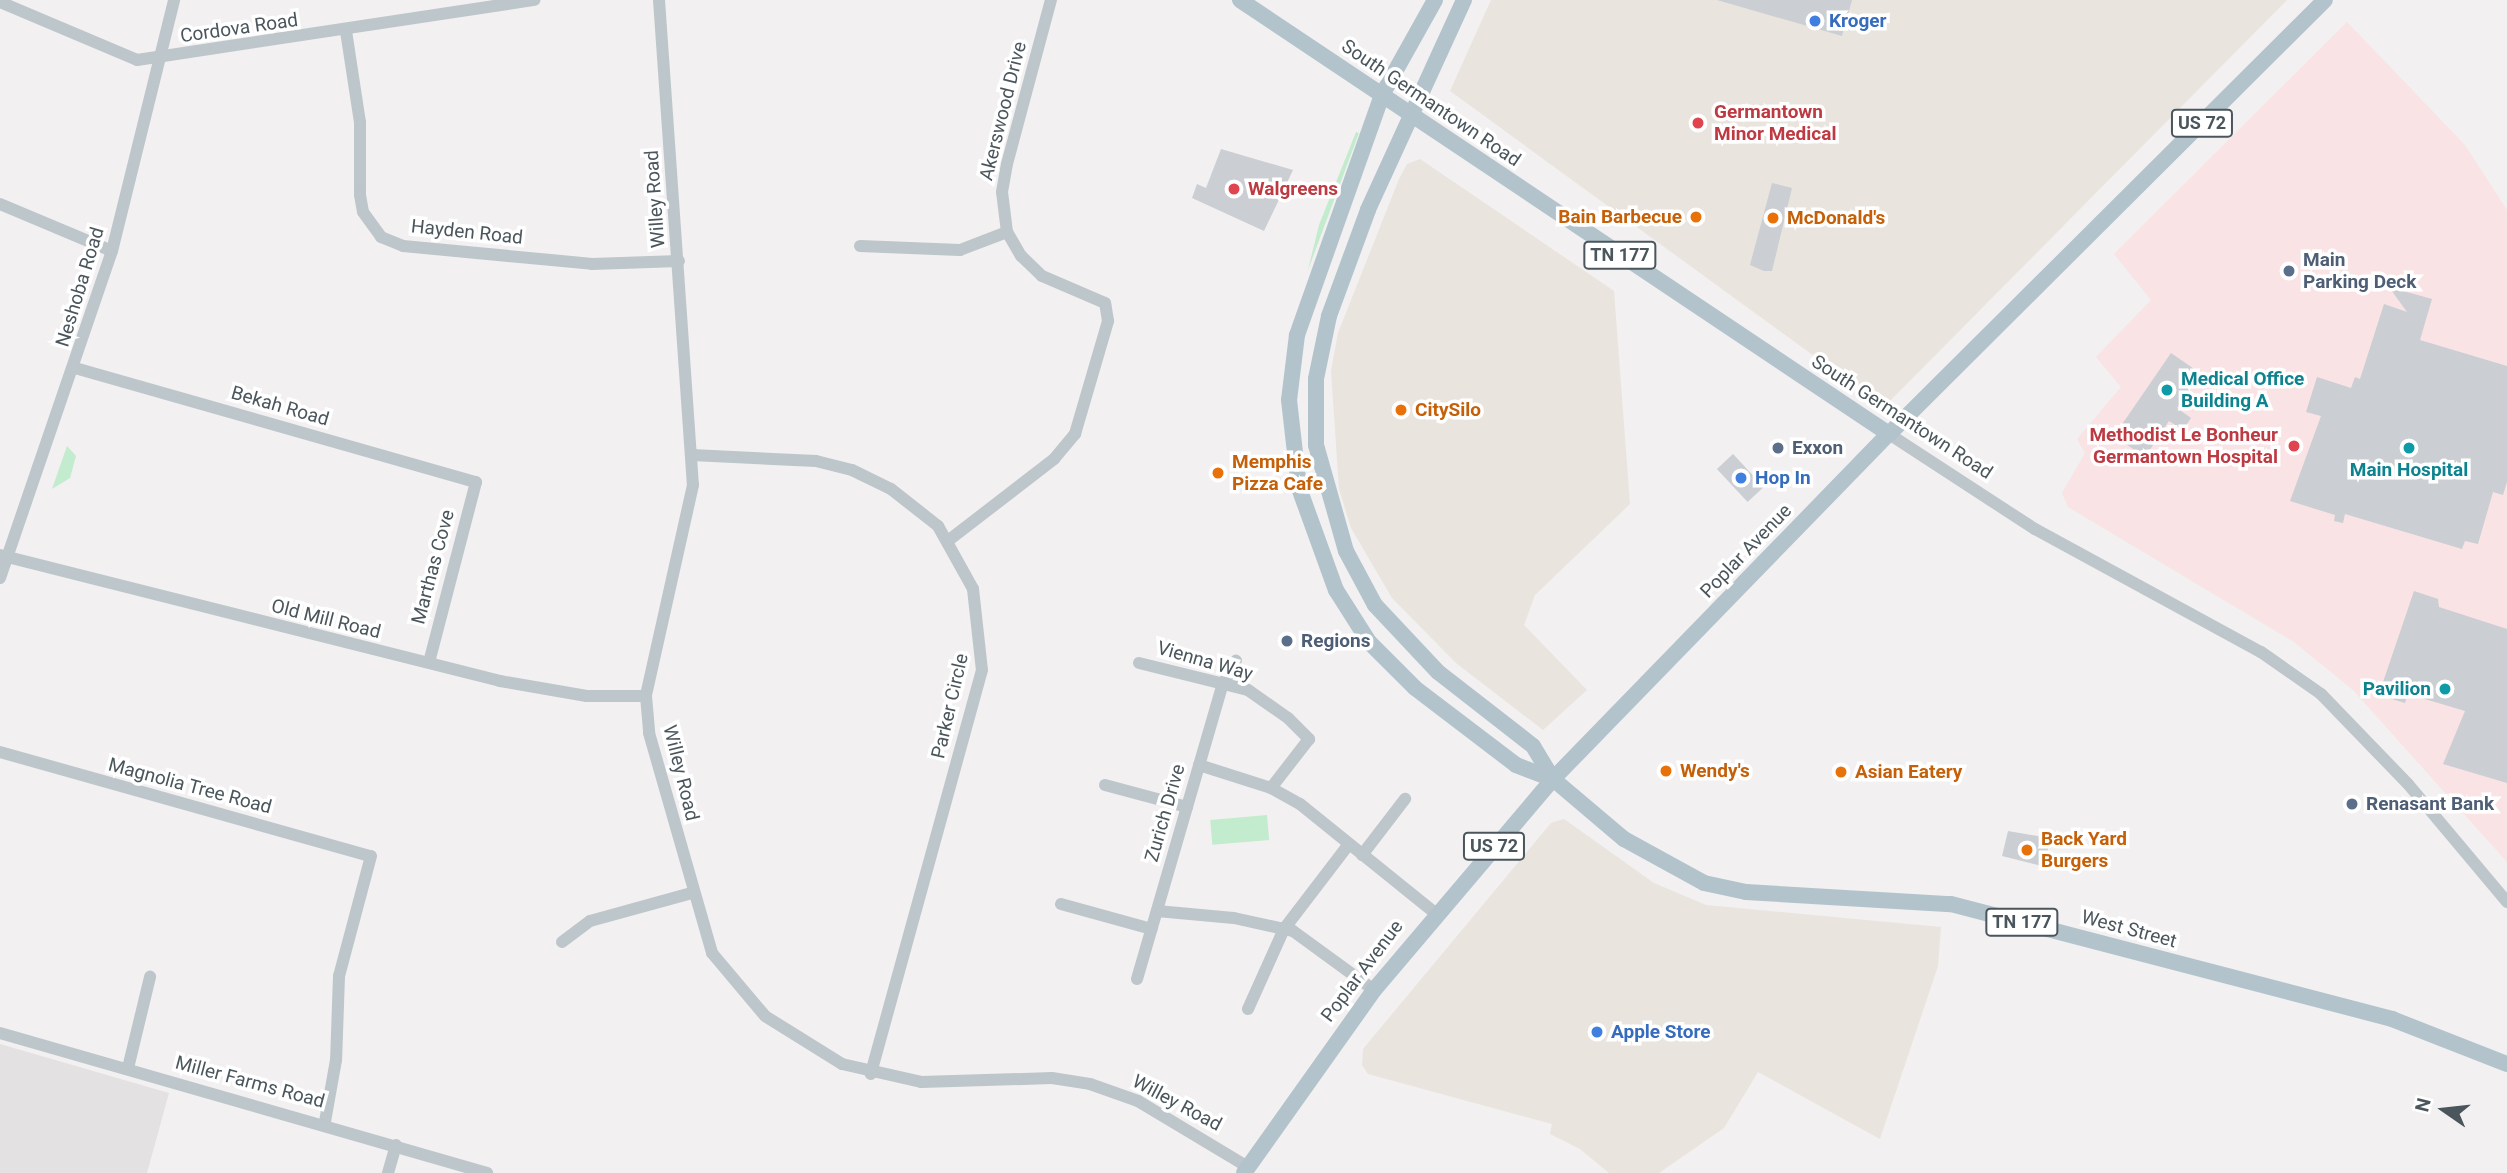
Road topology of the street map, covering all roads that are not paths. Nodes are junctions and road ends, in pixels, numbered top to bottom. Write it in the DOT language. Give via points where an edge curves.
graph roads {
  1 [pos="174,0"];
  2 [pos="534,0"];
  3 [pos="659,0"];
  4 [pos="1051,0"];
  5 [pos="1240,0"];
  6 [pos="1435,0"];
  7 [pos="1464,0"];
  8 [pos="2325,0"];
  9 [pos="0,2"];
  10 [pos="346,31"];
  11 [pos="160,59"];
  12 [pos="1382,95"];
  13 [pos="1408,113"];
  14 [pos="0,204"];
  15 [pos="1007,232"];
  16 [pos="860,246"];
  17 [pos="112,251"];
  18 [pos="679,261"];
  19 [pos="75,368"];
  20 [pos="1889,435"];
  21 [pos="692,456"];
  22 [pos="476,482"];
  23 [pos="949,540"];
  24 [pos="4,555"];
  25 [pos="0,578"];
  26 [pos="1236,661"];
  27 [pos="429,662"];
  28 [pos="1139,663"];
  29 [pos="1222,686"];
  30 [pos="646,696"];
  31 [pos="0,752"];
  32 [pos="1199,765"];
  33 [pos="1553,779"];
  34 [pos="1105,785"];
  35 [pos="1271,788"];
  36 [pos="1405,799"];
  37 [pos="1187,807"];
  38 [pos="1349,844"];
  39 [pos="1362,855"];
  40 [pos="692,893"];
  41 [pos="2507,902"];
  42 [pos="1061,904"];
  43 [pos="1157,911"];
  44 [pos="1434,912"];
  45 [pos="1152,929"];
  46 [pos="1284,929"];
  47 [pos="562,942"];
  48 [pos="150,977"];
  49 [pos="1137,979"];
  50 [pos="1374,990"];
  51 [pos="1248,1009"];
  52 [pos="0,1033"];
  53 [pos="2507,1064"];
  54 [pos="128,1068"];
  55 [pos="871,1074"];
  56 [pos="325,1122"];
  57 [pos="396,1146"];
  58 [pos="1246,1170"];
  59 [pos="388,1173"];
  60 [pos="488,1173"];
  1 -- 11 [label="street, Neshoba Road"];
  2 -- 10 [label="street, Cordova Road"];
  3 -- 18 [label="street, Willey Road"];
  4 -- 15 [label="street, Akerswood Drive" via="1007,164 1002,192"];
  5 -- 12 [label="main road, South Germantown Road / TN 177"];
  6 -- 12 [label="main road"];
  7 -- 13 [label="main road"];
  8 -- 20 [label="main road, Poplar Avenue / US 72"];
  9 -- 11 [label="street, Cordova Road" via="103,50 137,60"];
  10 -- 11 [label="street, Cordova Road"];
  10 -- 18 [label="street, Hayden Road" via="360,122 363,212 381,237 403,246 592,264"];
  11 -- 17 [label="street, Neshoba Road"];
  12 -- 13 [label="main road, South Germantown Road / TN 177"];
  12 -- 33 [label="main road" via="1312,286 1292,362 1293,446 1307,521 1336,590 1369,642 1415,688 1516,765"];
  13 -- 20 [label="main road, South Germantown Road / TN 177"];
  13 -- 33 [label="main road" via="1318,356 1316,445 1332,516 1375,605 1437,672 1533,746"];
  14 -- 17 [label="street"];
  15 -- 16 [label="street" via="960,250"];
  15 -- 23 [label="street, Akerswood Drive" via="1021,256 1042,276 1105,303 1108,321 1075,434 1054,459"];
  17 -- 19 [label="street, Neshoba Road"];
  18 -- 21 [label="street, Willey Road"];
  19 -- 22 [label="street, Bekah Road"];
  19 -- 24 [label="street, Neshoba Road"];
  20 -- 33 [label="main road, Poplar Avenue / US 72"];
  20 -- 41 [label="street, South Germantown Road" via="2035,529 2261,652 2321,694 2408,784"];
  21 -- 23 [label="street, Parker Circle" via="816,461 852,470 891,489"];
  21 -- 30 [label="street, Willey Road" via="689,519"];
  22 -- 27 [label="street, Marthas Cove"];
  23 -- 55 [label="street, Parker Circle" via="973,589 982,670"];
  24 -- 25 [label="street, Neshoba Road"];
  24 -- 27 [label="street, Old Mill Road"];
  26 -- 29 [label="street, Zurich Drive"];
  27 -- 30 [label="street, Old Mill Road" via="551,691"];
  28 -- 29 [label="street, Vienna Way"];
  29 -- 32 [label="street, Zurich Drive"];
  29 -- 35 [label="street, Vienna Way" via="1248,690 1309,739"];
  30 -- 40 [label="street, Willey Road" via="649,733"];
  31 -- 56 [label="street, Magnolia Tree Road" via="371,856 339,976 336,1060"];
  32 -- 35 [label="street"];
  32 -- 37 [label="street, Zurich Drive"];
  33 -- 44 [label="main road, Poplar Avenue / US 72"];
  33 -- 53 [label="main road, West Street / TN 177" via="1657,862 1704,883 1746,892 1951,904 2392,1019"];
  34 -- 37 [label="street"];
  35 -- 38 [label="street"];
  36 -- 39 [label="street"];
  37 -- 43 [label="street, Zurich Drive"];
  38 -- 39 [label="street"];
  38 -- 46 [label="street"];
  39 -- 44 [label="street"];
  40 -- 47 [label="street" via="590,921"];
  40 -- 55 [label="street, Willey Road" via="712,953 765,1016 813,1050"];
  42 -- 45 [label="street"];
  43 -- 45 [label="street, Zurich Drive"];
  43 -- 46 [label="street"];
  44 -- 50 [label="main road, Poplar Avenue / US 72"];
  45 -- 49 [label="street, Zurich Drive"];
  46 -- 50 [label="street"];
  46 -- 51 [label="street"];
  48 -- 54 [label="street"];
  50 -- 58 [label="main road, Poplar Avenue / US 72"];
  52 -- 54 [label="street, Miller Farms Road"];
  54 -- 56 [label="street, Miller Farms Road"];
  55 -- 58 [label="street, Willey Road" via="921,1082 1052,1078 1090,1084 1138,1101"];
  56 -- 57 [label="street, Miller Farms Road"];
  57 -- 59 [label="street"];
  57 -- 60 [label="street, Miller Farms Road"];
}
